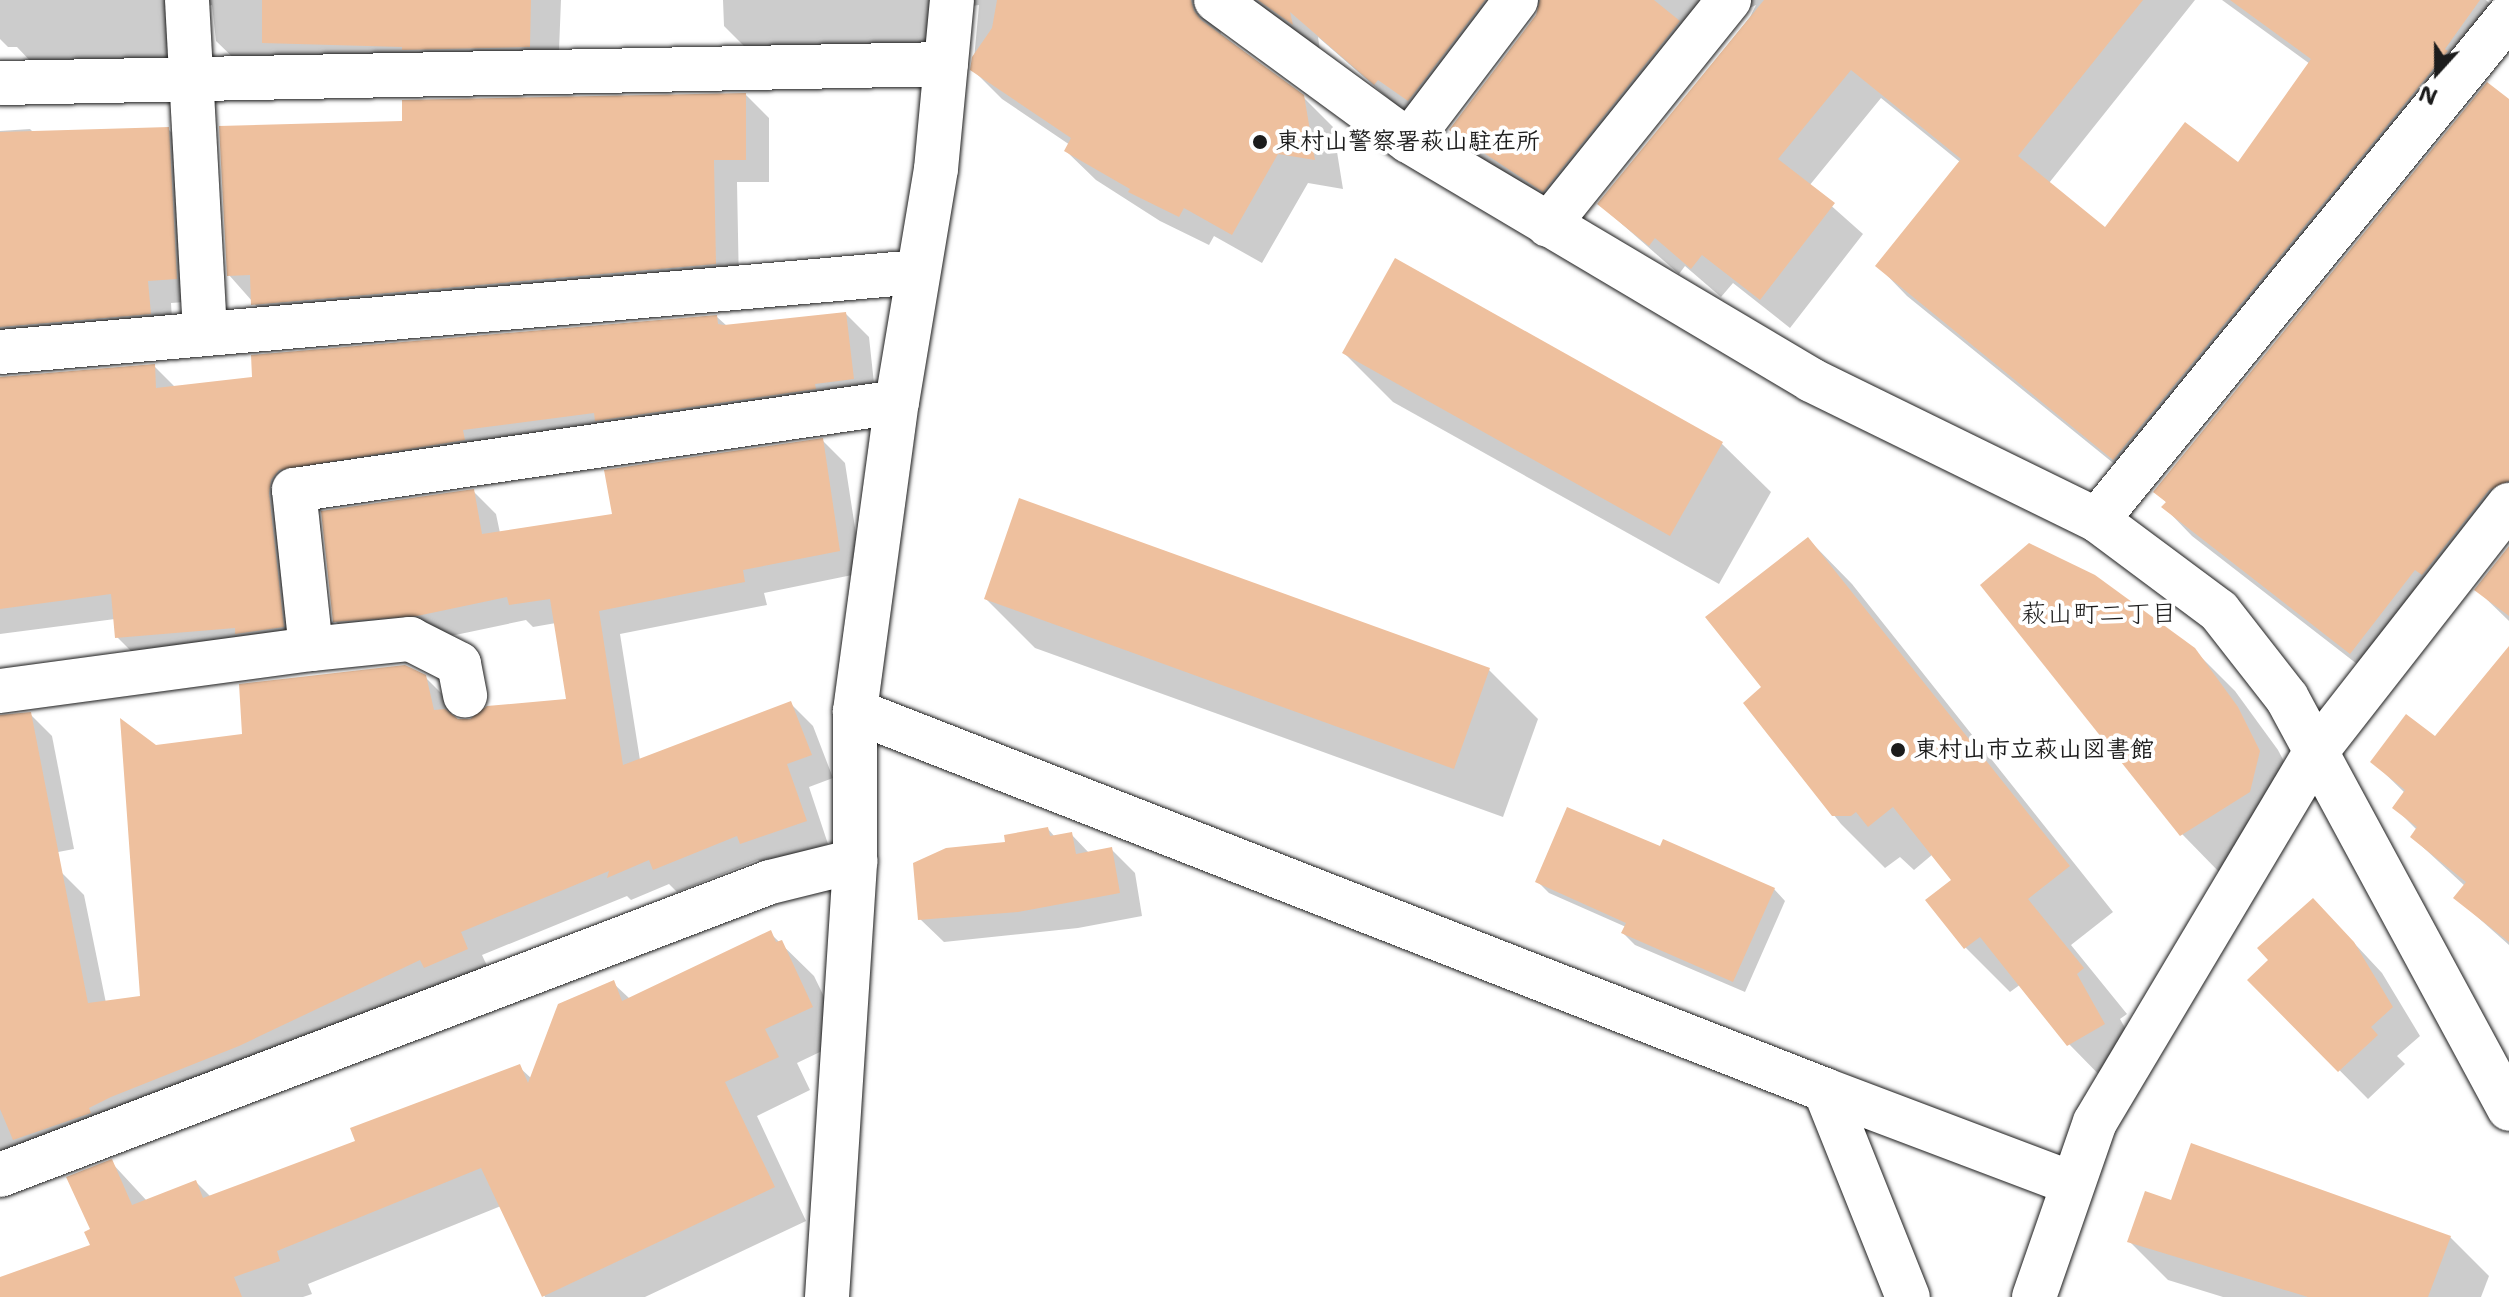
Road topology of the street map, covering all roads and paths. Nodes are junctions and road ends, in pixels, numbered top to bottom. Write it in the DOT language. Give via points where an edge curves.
graph roads {
  1 [pos="187,0"];
  2 [pos="952,0"];
  3 [pos="1216,0"];
  4 [pos="1516,0"];
  5 [pos="1729,0"];
  6 [pos="2509,16"];
  7 [pos="946,64"];
  8 [pos="191,79"];
  9 [pos="0,83"];
  10 [pos="1409,141"];
  11 [pos="1548,225"];
  12 [pos="918,272"];
  13 [pos="205,334"];
  14 [pos="0,352"];
  15 [pos="897,402"];
  16 [pos="2509,505"];
  17 [pos="2097,520"];
  18 [pos="311,649"];
  19 [pos="0,691"];
  20 [pos="465,695"];
  21 [pos="855,711"];
  22 [pos="2315,753"];
  23 [pos="855,861"];
  24 [pos="1825,1090"];
  25 [pos="2509,1109"];
  26 [pos="0,1175"];
  27 [pos="2071,1183"];
  28 [pos="827,1297"];
  29 [pos="1908,1297"];
  30 [pos="2034,1297"];
  1 -- 8 [label="street"];
  2 -- 7 [label="street"];
  3 -- 10 [label="street"];
  4 -- 10 [label="street"];
  5 -- 11 [label="street"];
  6 -- 17 [label="street"];
  7 -- 8 [label="street"];
  7 -- 12 [label="street" via="936,169"];
  8 -- 9 [label="street"];
  8 -- 13 [label="street"];
  10 -- 11 [label="street"];
  11 -- 17 [label="street" via="1811,380"];
  12 -- 13 [label="street"];
  12 -- 15 [label="street"];
  13 -- 14 [label="street"];
  15 -- 18 [label="street" via="294,490"];
  15 -- 21 [label="street"];
  16 -- 22 [label="street"];
  17 -- 22 [label="street" via="2219,611 2287,698"];
  18 -- 19 [label="street"];
  18 -- 20 [label="street" via="410,639 459,664"];
  21 -- 23 [label="street"];
  21 -- 24 [label="street"];
  22 -- 25 [label="street"];
  22 -- 27 [label="street" via="2095,1122"];
  23 -- 26 [label="street" via="770,882"];
  23 -- 28 [label="street"];
  24 -- 27 [label="street"];
  24 -- 29 [label="street"];
  27 -- 30 [label="street"];
}
